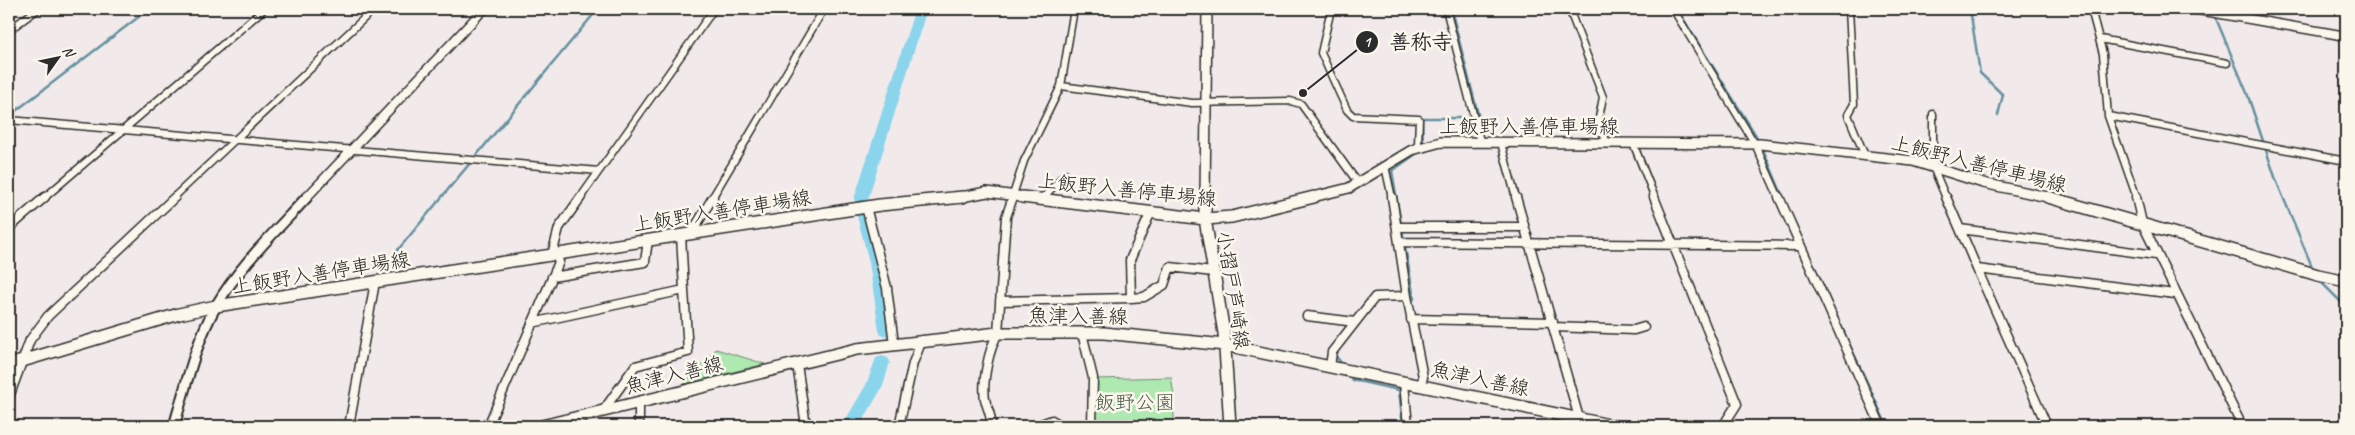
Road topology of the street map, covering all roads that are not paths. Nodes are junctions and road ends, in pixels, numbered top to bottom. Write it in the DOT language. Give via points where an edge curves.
graph roads {
  1 [pos="38,9"];
  2 [pos="264,9"];
  3 [pos="374,9"];
  4 [pos="484,9"];
  5 [pos="714,9"];
  6 [pos="824,9"];
  7 [pos="1074,9"];
  8 [pos="1208,9"];
  9 [pos="1331,9"];
  10 [pos="1446,9"];
  11 [pos="1569,9"];
  12 [pos="1673,9"];
  13 [pos="1849,9"];
  14 [pos="2091,9"];
  15 [pos="2193,9"];
  16 [pos="2344,9"];
  17 [pos="2346,13"];
  18 [pos="9,30"];
  19 [pos="2346,36"];
  20 [pos="2100,39"];
  21 [pos="2227,63"];
  22 [pos="1061,86"];
  23 [pos="1206,103"];
  24 [pos="1933,114"];
  25 [pos="2108,116"];
  26 [pos="9,120"];
  27 [pos="124,129"];
  28 [pos="235,139"];
  29 [pos="1480,141"];
  30 [pos="1501,142"];
  31 [pos="1607,142"];
  32 [pos="1633,143"];
  33 [pos="1755,144"];
  34 [pos="1420,146"];
  35 [pos="350,149"];
  36 [pos="1865,156"];
  37 [pos="2346,161"];
  38 [pos="1385,166"];
  39 [pos="1933,167"];
  40 [pos="599,170"];
  41 [pos="1065,174"];
  42 [pos="1358,183"];
  43 [pos="1012,195"];
  44 [pos="1041,200"];
  45 [pos="866,206"];
  46 [pos="1150,214"];
  47 [pos="1205,218"];
  48 [pos="2142,223"];
  49 [pos="1398,227"];
  50 [pos="1523,227"];
  51 [pos="9,228"];
  52 [pos="1960,229"];
  53 [pos="686,234"];
  54 [pos="648,240"];
  55 [pos="1400,242"];
  56 [pos="1528,244"];
  57 [pos="1674,244"];
  58 [pos="1800,246"];
  59 [pos="557,255"];
  60 [pos="2156,255"];
  61 [pos="1977,269"];
  62 [pos="1213,272"];
  63 [pos="552,277"];
  64 [pos="2346,281"];
  65 [pos="375,282"];
  66 [pos="684,290"];
  67 [pos="2176,294"];
  68 [pos="1407,296"];
  69 [pos="1131,298"];
  70 [pos="1000,300"];
  71 [pos="216,306"];
  72 [pos="1307,316"];
  73 [pos="1411,319"];
  74 [pos="1355,322"];
  75 [pos="532,323"];
  76 [pos="1554,325"];
  77 [pos="1644,327"];
  78 [pos="1082,333"];
  79 [pos="998,334"];
  80 [pos="922,340"];
  81 [pos="894,344"];
  82 [pos="1225,345"];
  83 [pos="24,360"];
  84 [pos="797,364"];
  85 [pos="9,365"];
  86 [pos="1330,368"];
  87 [pos="1404,383"];
  88 [pos="1421,386"];
  89 [pos="9,397"];
  90 [pos="639,403"];
  91 [pos="602,412"];
  92 [pos="1579,418"];
  93 [pos="1593,424"];
  94 [pos="174,426"];
  95 [pos="349,426"];
  96 [pos="488,426"];
  97 [pos="542,426"];
  98 [pos="639,426"];
  99 [pos="806,426"];
  100 [pos="899,426"];
  101 [pos="991,426"];
  102 [pos="1036,426"];
  103 [pos="1071,426"];
  104 [pos="1090,426"];
  105 [pos="1230,426"];
  106 [pos="1408,426"];
  107 [pos="1614,426"];
  108 [pos="1723,426"];
  109 [pos="1881,426"];
  110 [pos="2047,426"];
  111 [pos="2242,426"];
  1 -- 18 [label="street"];
  2 -- 27 [label="street"];
  3 -- 28 [label="street"];
  4 -- 35 [label="street"];
  5 -- 40 [label="street"];
  6 -- 53 [label="street"];
  7 -- 22 [label="street"];
  8 -- 23 [label="main road, 小摺戸芦崎線"];
  9 -- 34 [label="street" via="1321,54 1347,110 1353,116 1419,119"];
  10 -- 29 [label="street"];
  11 -- 31 [label="street" via="1603,98 1598,123"];
  12 -- 33 [label="street"];
  13 -- 36 [label="street" via="1854,104 1848,115"];
  14 -- 20 [label="street"];
  15 -- 19 [label="street"];
  16 -- 17 [label="street"];
  20 -- 21 [label="street"];
  20 -- 25 [label="street"];
  22 -- 23 [label="street"];
  22 -- 43 [label="street" via="1024,162"];
  23 -- 42 [label="street" via="1271,100 1301,104"];
  23 -- 47 [label="main road, 小摺戸芦崎線"];
  24 -- 39 [label="street"];
  25 -- 37 [label="street"];
  25 -- 48 [label="street" via="2138,201"];
  26 -- 27 [label="street"];
  27 -- 28 [label="street"];
  27 -- 51 [label="street"];
  28 -- 35 [label="street"];
  28 -- 83 [label="street" via="48,316 30,340"];
  29 -- 30 [label="main road, 上飯野入善停車場線"];
  29 -- 34 [label="main road, 上飯野入善停車場線"];
  30 -- 31 [label="main road, 上飯野入善停車場線"];
  30 -- 50 [label="street"];
  31 -- 32 [label="main road, 上飯野入善停車場線"];
  32 -- 33 [label="main road, 上飯野入善停車場線"];
  32 -- 57 [label="street"];
  33 -- 36 [label="main road, 上飯野入善停車場線"];
  33 -- 58 [label="street"];
  34 -- 38 [label="main road, 上飯野入善停車場線"];
  35 -- 40 [label="street"];
  35 -- 71 [label="street"];
  36 -- 39 [label="main road, 上飯野入善停車場線" via="1913,161"];
  38 -- 42 [label="main road, 上飯野入善停車場線"];
  38 -- 49 [label="street"];
  39 -- 48 [label="main road, 上飯野入善停車場線"];
  39 -- 52 [label="street"];
  40 -- 59 [label="street" via="559,228 553,251"];
  41 -- 44 [label="street"];
  42 -- 47 [label="main road, 上飯野入善停車場線" via="1256,212"];
  43 -- 44 [label="main road, 上飯野入善停車場線"];
  43 -- 45 [label="main road, 上飯野入善停車場線" via="986,192 951,199"];
  43 -- 70 [label="street" via="1006,217"];
  44 -- 46 [label="main road, 上飯野入善停車場線"];
  45 -- 53 [label="main road, 上飯野入善停車場線"];
  45 -- 81 [label="street" via="887,288"];
  46 -- 47 [label="main road, 上飯野入善停車場線"];
  46 -- 69 [label="street" via="1130,260"];
  47 -- 62 [label="main road, 小摺戸芦崎線"];
  48 -- 60 [label="street"];
  48 -- 64 [label="main road, 上飯野入善停車場線"];
  49 -- 50 [label="street"];
  49 -- 55 [label="street"];
  50 -- 56 [label="street"];
  52 -- 60 [label="street"];
  52 -- 61 [label="street"];
  53 -- 54 [label="main road, 上飯野入善停車場線"];
  53 -- 66 [label="street"];
  54 -- 59 [label="main road, 上飯野入善停車場線"];
  54 -- 63 [label="street" via="645,262"];
  55 -- 56 [label="street"];
  55 -- 68 [label="street"];
  56 -- 57 [label="street"];
  56 -- 76 [label="street"];
  57 -- 58 [label="street"];
  57 -- 108 [label="street" via="1738,404"];
  58 -- 109 [label="street"];
  59 -- 63 [label="street" via="559,262"];
  59 -- 65 [label="main road, 上飯野入善停車場線"];
  60 -- 67 [label="street"];
  61 -- 67 [label="street"];
  61 -- 110 [label="street"];
  62 -- 69 [label="street" via="1170,267 1164,285 1144,297"];
  62 -- 82 [label="main road, 小摺戸芦崎線"];
  63 -- 75 [label="street"];
  65 -- 71 [label="main road, 上飯野入善停車場線"];
  65 -- 95 [label="street"];
  66 -- 75 [label="street"];
  66 -- 91 [label="street" via="688,352 635,366"];
  67 -- 111 [label="street"];
  68 -- 73 [label="street"];
  68 -- 74 [label="street" via="1375,297"];
  69 -- 70 [label="street"];
  70 -- 79 [label="street"];
  71 -- 83 [label="main road, 上飯野入善停車場線"];
  71 -- 94 [label="street" via="195,353"];
  72 -- 74 [label="street"];
  73 -- 76 [label="street"];
  73 -- 88 [label="street" via="1423,377"];
  74 -- 86 [label="street" via="1332,352"];
  75 -- 96 [label="street"];
  76 -- 77 [label="street" via="1634,330"];
  76 -- 92 [label="street"];
  78 -- 79 [label="main road, 魚津入善線"];
  78 -- 82 [label="main road, 魚津入善線"];
  78 -- 104 [label="street" via="1093,378"];
  79 -- 80 [label="main road, 魚津入善線"];
  79 -- 101 [label="street" via="985,388 985,399 993,414"];
  80 -- 81 [label="main road, 魚津入善線"];
  80 -- 100 [label="street" via="913,363"];
  81 -- 84 [label="main road, 魚津入善線"];
  82 -- 86 [label="main road, 魚津入善線"];
  82 -- 105 [label="main road, 小摺戸芦崎線"];
  83 -- 85 [label="main road, 上飯野入善停車場線"];
  83 -- 89 [label="street"];
  84 -- 90 [label="main road, 魚津入善線"];
  84 -- 99 [label="street"];
  86 -- 87 [label="main road, 魚津入善線"];
  87 -- 88 [label="main road, 魚津入善線"];
  87 -- 106 [label="street"];
  88 -- 92 [label="main road, 魚津入善線"];
  90 -- 91 [label="main road, 魚津入善線"];
  90 -- 98 [label="street"];
  91 -- 97 [label="main road, 魚津入善線"];
  92 -- 93 [label="main road, 魚津入善線"];
  93 -- 107 [label="main road, 魚津入善線"];
  102 -- 103 [label="street" via="1052,420 1059,425"];
}
